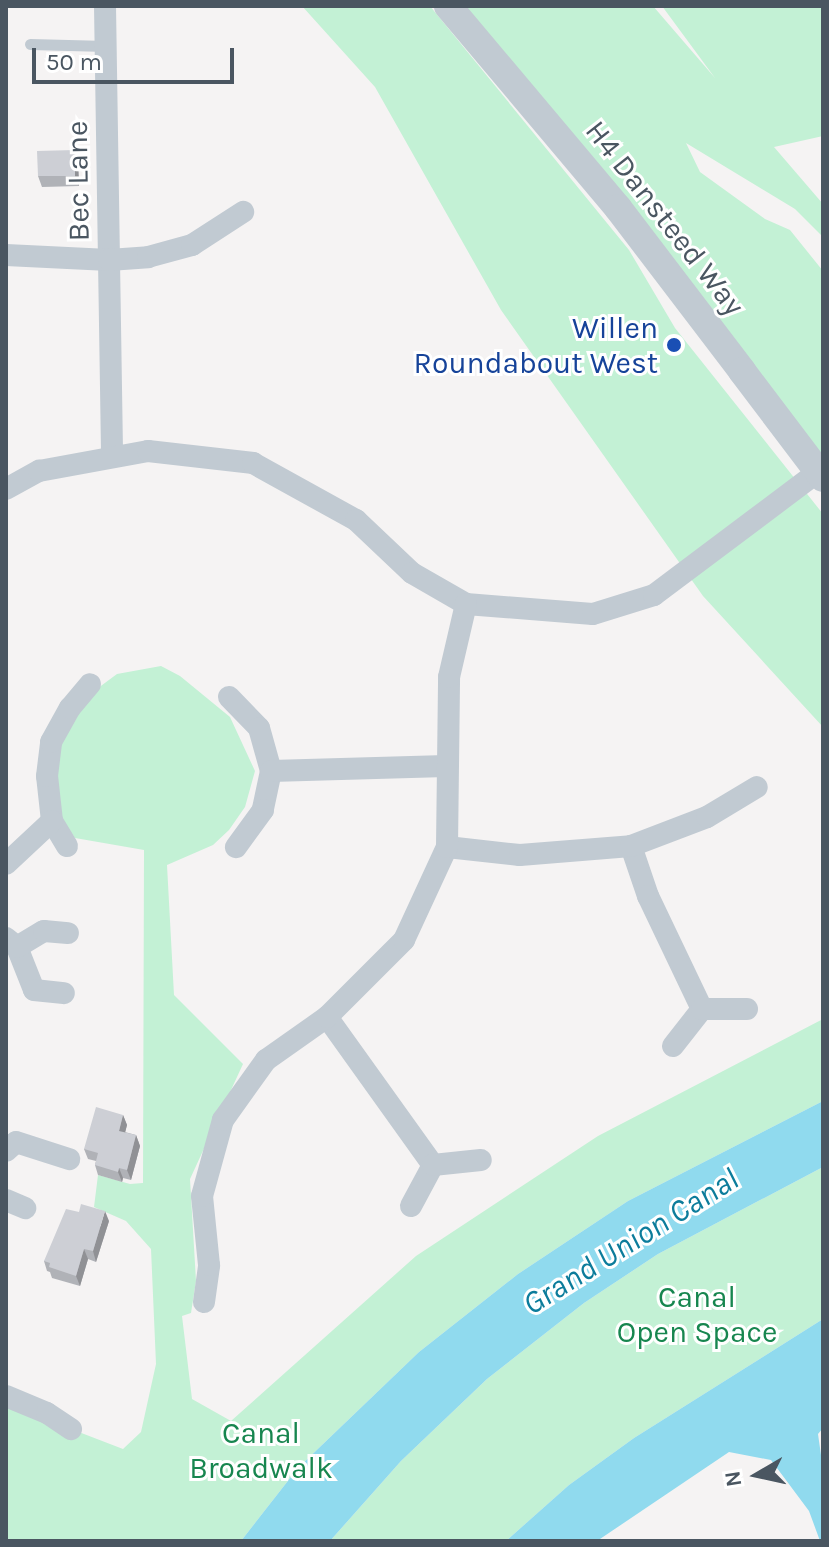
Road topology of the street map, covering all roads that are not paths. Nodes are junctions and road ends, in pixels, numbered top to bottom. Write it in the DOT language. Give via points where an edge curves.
graph roads {
  1 [pos="105,6"];
  2 [pos="448,6"];
  3 [pos="30,44"];
  4 [pos="106,46"];
  5 [pos="243,212"];
  6 [pos="6,255"];
  7 [pos="109,260"];
  8 [pos="112,456"];
  9 [pos="823,468"];
  10 [pos="823,478"];
  11 [pos="6,489"];
  12 [pos="466,604"];
  13 [pos="90,684"];
  14 [pos="229,697"];
  15 [pos="446,766"];
  16 [pos="271,771"];
  17 [pos="757,787"];
  18 [pos="52,821"];
  19 [pos="67,846"];
  20 [pos="631,846"];
  21 [pos="236,847"];
  22 [pos="447,847"];
  23 [pos="6,864"];
  24 [pos="68,933"];
  25 [pos="12,943"];
  26 [pos="64,993"];
  27 [pos="702,1009"];
  28 [pos="747,1009"];
  29 [pos="327,1017"];
  30 [pos="673,1046"];
  31 [pos="6,1151"];
  32 [pos="69,1159"];
  33 [pos="481,1160"];
  34 [pos="433,1165"];
  35 [pos="411,1206"];
  36 [pos="204,1302"];
  37 [pos="6,1396"];
  38 [pos="71,1429"];
  1 -- 4 [label="street, Bec Lane"];
  2 -- 10 [label="street, H4 Dansteed Way, bridge" via="618,208"];
  3 -- 4 [label="lane"];
  4 -- 7 [label="street, Bec Lane"];
  5 -- 7 [label="street, Bec Lane" via="192,245"];
  6 -- 7 [label="street"];
  7 -- 8 [label="street, Bec Lane"];
  8 -- 11 [label="street" via="39,471"];
  8 -- 12 [label="street" via="148,451 253,463 356,520 412,573"];
  9 -- 12 [label="street" via="654,595 593,614"];
  12 -- 15 [label="street" via="449,677"];
  13 -- 18 [label="street" via="51,742 47,776"];
  14 -- 16 [label="street" via="259,728"];
  15 -- 16 [label="street"];
  15 -- 22 [label="street"];
  16 -- 21 [label="street" via="263,810"];
  17 -- 20 [label="street" via="707,817"];
  18 -- 19 [label="street"];
  18 -- 23 [label="street"];
  20 -- 22 [label="street" via="520,855"];
  20 -- 27 [label="street" via="648,896"];
  22 -- 29 [label="street" via="404,940"];
  24 -- 25 [label="street" via="44,931"];
  25 -- 26 [label="street" via="34,990"];
  27 -- 28 [label="street"];
  27 -- 30 [label="street"];
  29 -- 34 [label="street"];
  29 -- 36 [label="street" via="266,1060 223,1120 202,1196 209,1265"];
  31 -- 32 [label="street" via="16,1142"];
  33 -- 34 [label="street"];
  34 -- 35 [label="street"];
  37 -- 38 [label="street"];
}
